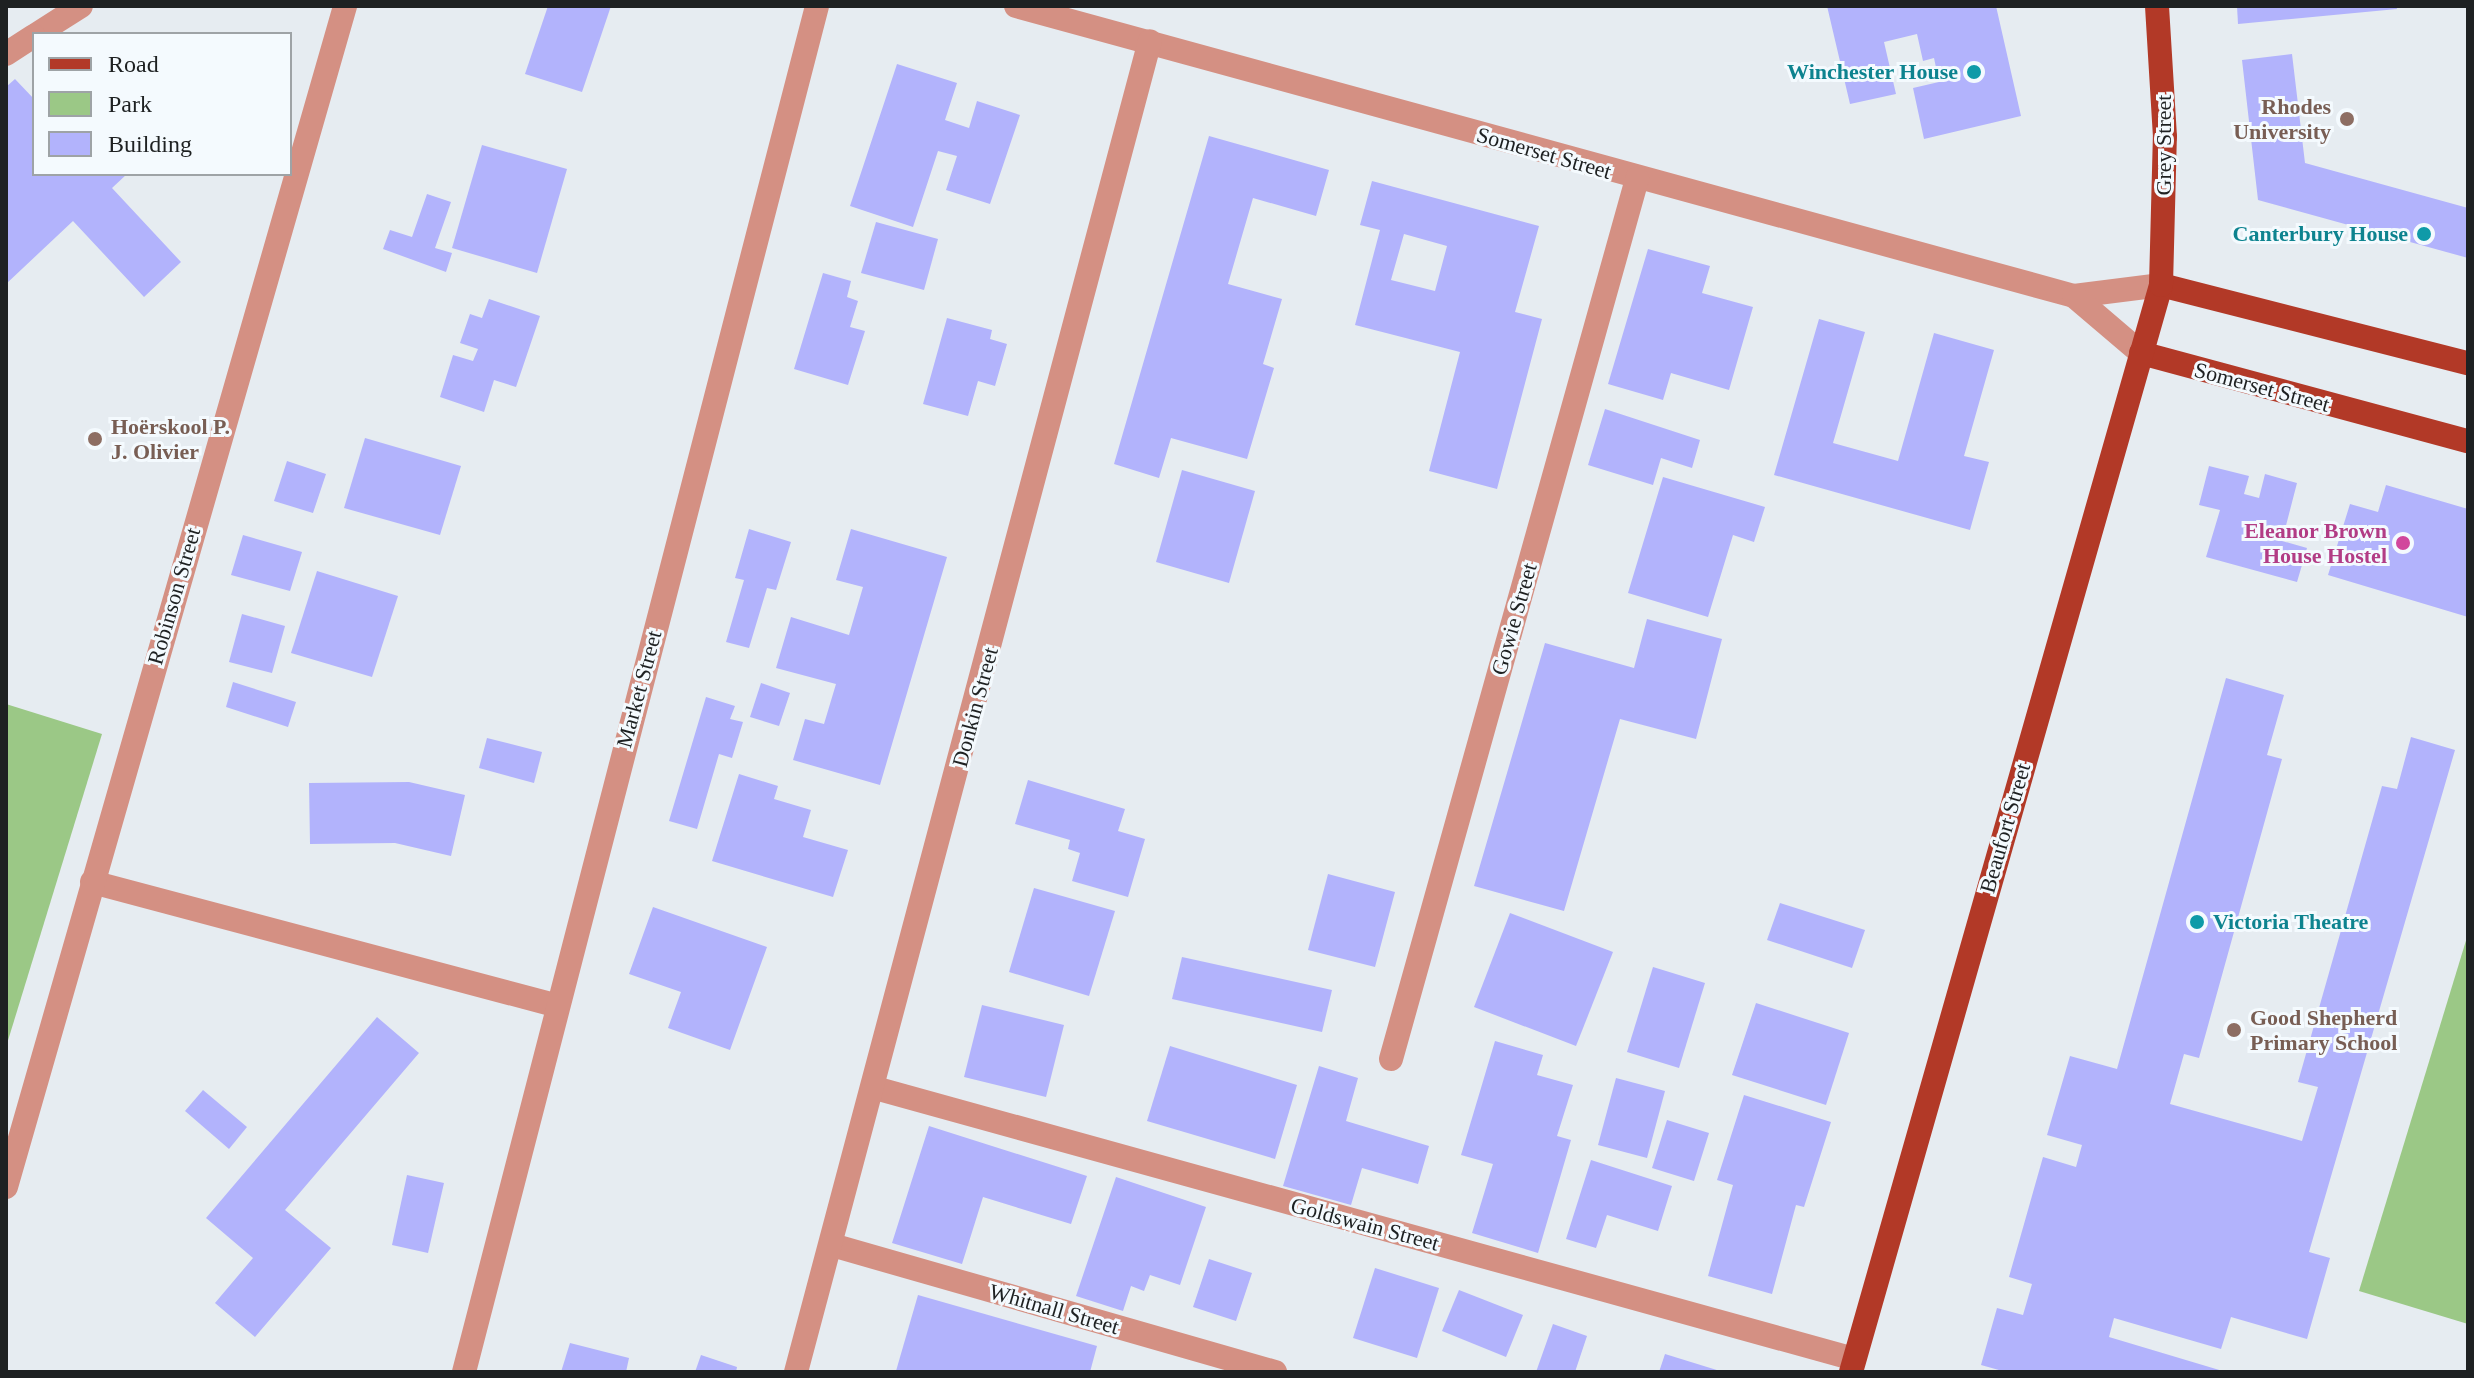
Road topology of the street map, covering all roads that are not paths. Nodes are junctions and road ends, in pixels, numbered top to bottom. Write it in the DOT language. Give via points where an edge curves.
graph roads {
  1 [pos="81,6"];
  2 [pos="345,6"];
  3 [pos="817,6"];
  4 [pos="1016,6"];
  5 [pos="2157,6"];
  6 [pos="41,32"];
  7 [pos="32,38"];
  8 [pos="1150,41"];
  9 [pos="6,54"];
  10 [pos="1637,179"];
  11 [pos="2161,285"];
  12 [pos="2074,296"];
  13 [pos="2141,353"];
  14 [pos="2468,363"];
  15 [pos="2468,441"];
  16 [pos="92,882"];
  17 [pos="557,1006"];
  18 [pos="1391,1059"];
  19 [pos="875,1088"];
  20 [pos="6,1187"];
  21 [pos="832,1245"];
  22 [pos="1853,1366"];
  23 [pos="464,1372"];
  24 [pos="796,1372"];
  25 [pos="1275,1372"];
  1 -- 6 [label="street"];
  2 -- 16 [label="street, Robinson Street"];
  3 -- 17 [label="street, Market Street"];
  4 -- 8 [label="street, Somerset Street"];
  5 -- 11 [label="main road, Grey Street" via="2165,137"];
  7 -- 9 [label="street"];
  8 -- 10 [label="street, Somerset Street"];
  8 -- 19 [label="street, Donkin Street"];
  10 -- 12 [label="street, Somerset Street"];
  10 -- 18 [label="street, Gowie Street"];
  11 -- 12 [label="street, Somerset Street"];
  11 -- 13 [label="main road, Beaufort Street"];
  11 -- 14 [label="main road, Somerset Street"];
  12 -- 13 [label="street, Somerset Street"];
  13 -- 15 [label="main road, Somerset Street"];
  13 -- 22 [label="main road, Beaufort Street"];
  16 -- 17 [label="street"];
  16 -- 20 [label="street, Robinson Street"];
  17 -- 23 [label="street, Market Street"];
  19 -- 21 [label="street, Donkin Street"];
  19 -- 22 [label="street, Goldswain Street"];
  21 -- 24 [label="street, Donkin Street"];
  21 -- 25 [label="street, Whitnall Street"];
}
